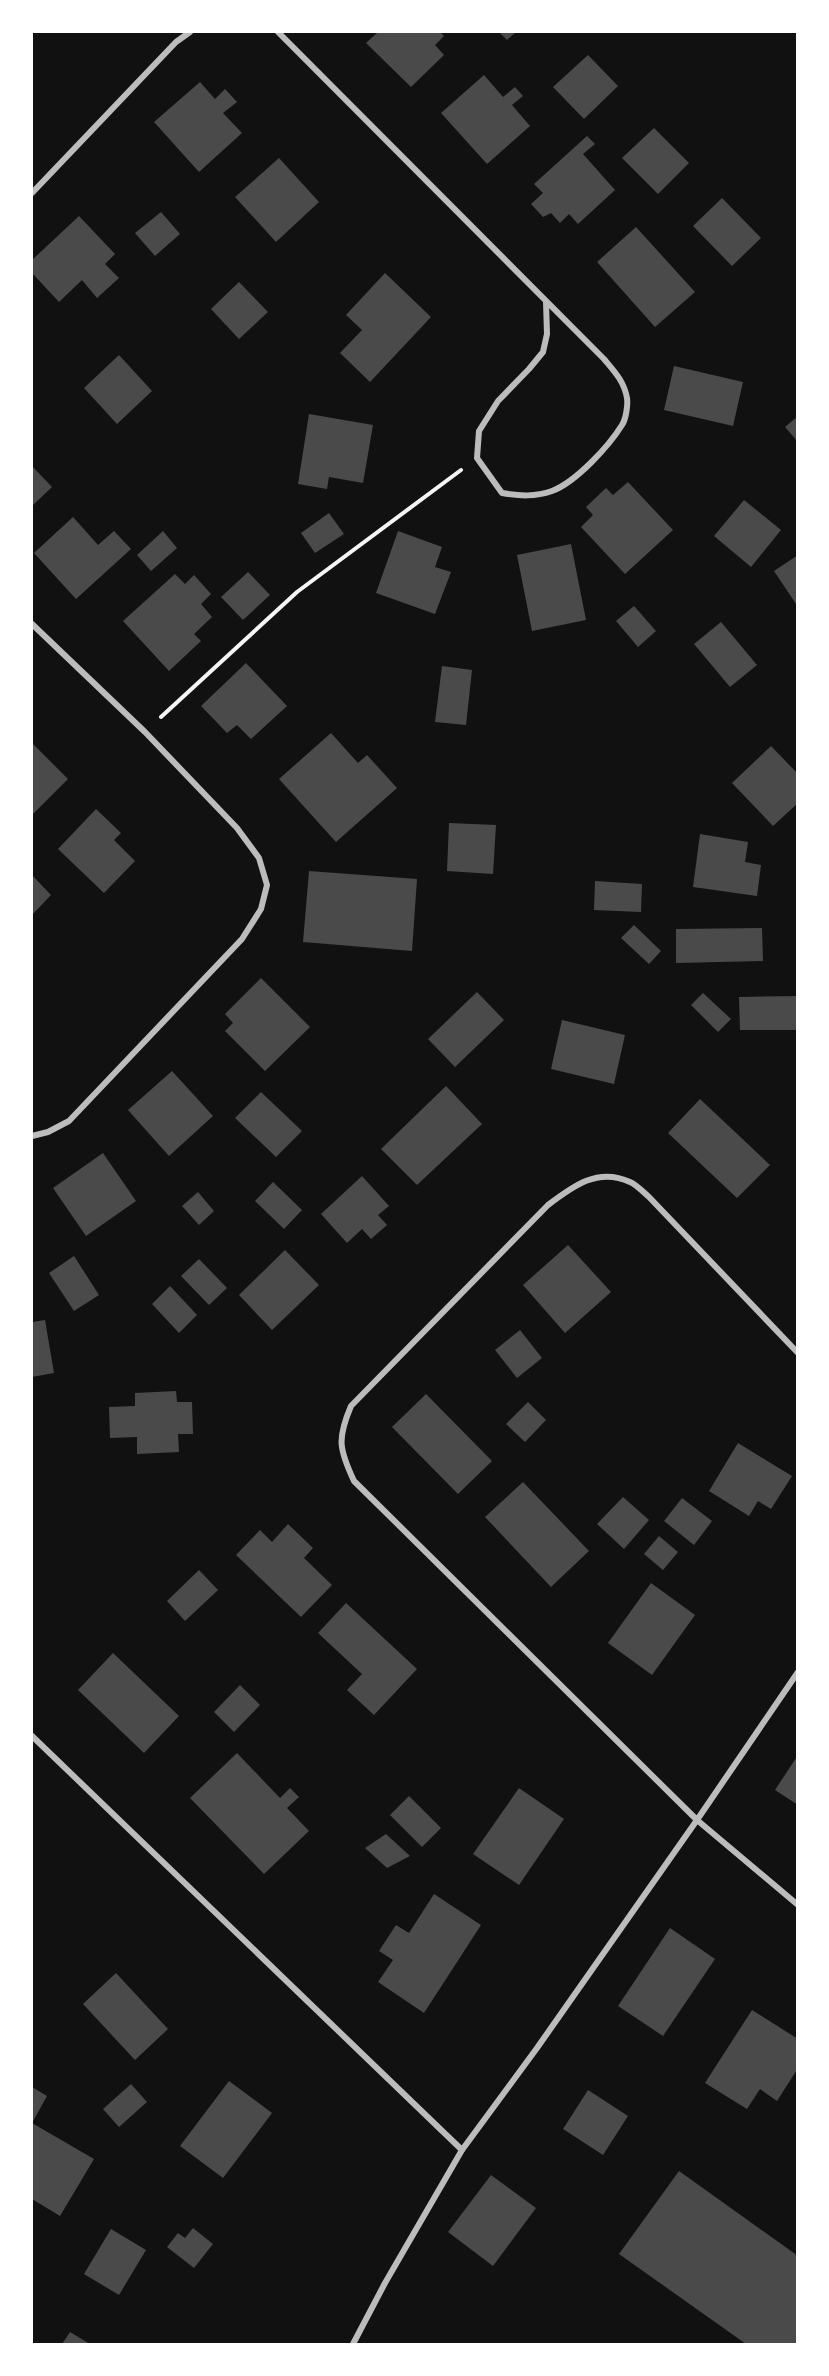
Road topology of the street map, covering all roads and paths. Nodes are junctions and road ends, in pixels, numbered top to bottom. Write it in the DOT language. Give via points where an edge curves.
graph roads {
  1 [pos="190,32"];
  2 [pos="278,32"];
  3 [pos="32,193"];
  4 [pos="546,302"];
  5 [pos="477,458"];
  6 [pos="32,624"];
  7 [pos="145,732"];
  8 [pos="32,1136"];
  9 [pos="798,1353"];
  10 [pos="798,1672"];
  11 [pos="32,1737"];
  12 [pos="697,1820"];
  13 [pos="798,1905"];
  14 [pos="462,2150"];
  15 [pos="353,2344"];
  1 -- 3 [label="street"];
  2 -- 4 [label="street"];
  4 -- 5 [label="street" via="543,352 498,401 479,431"];
  4 -- 5 [label="street" via="621,379 627,399 623,423 597,456 570,480 553,490 524,497 502,493"];
  5 -- 7 [label="path" via="297,592"];
  6 -- 7 [label="street"];
  7 -- 8 [label="street" via="237,828 260,858 267,885 261,909 242,939 69,1121"];
  9 -- 12 [label="street" via="649,1197 631,1182 602,1175 576,1184 548,1205 351,1406 341,1429 342,1456 354,1481"];
  10 -- 12 [label="street"];
  11 -- 14 [label="street"];
  12 -- 13 [label="street"];
  12 -- 14 [label="street"];
  14 -- 15 [label="street"];
}
